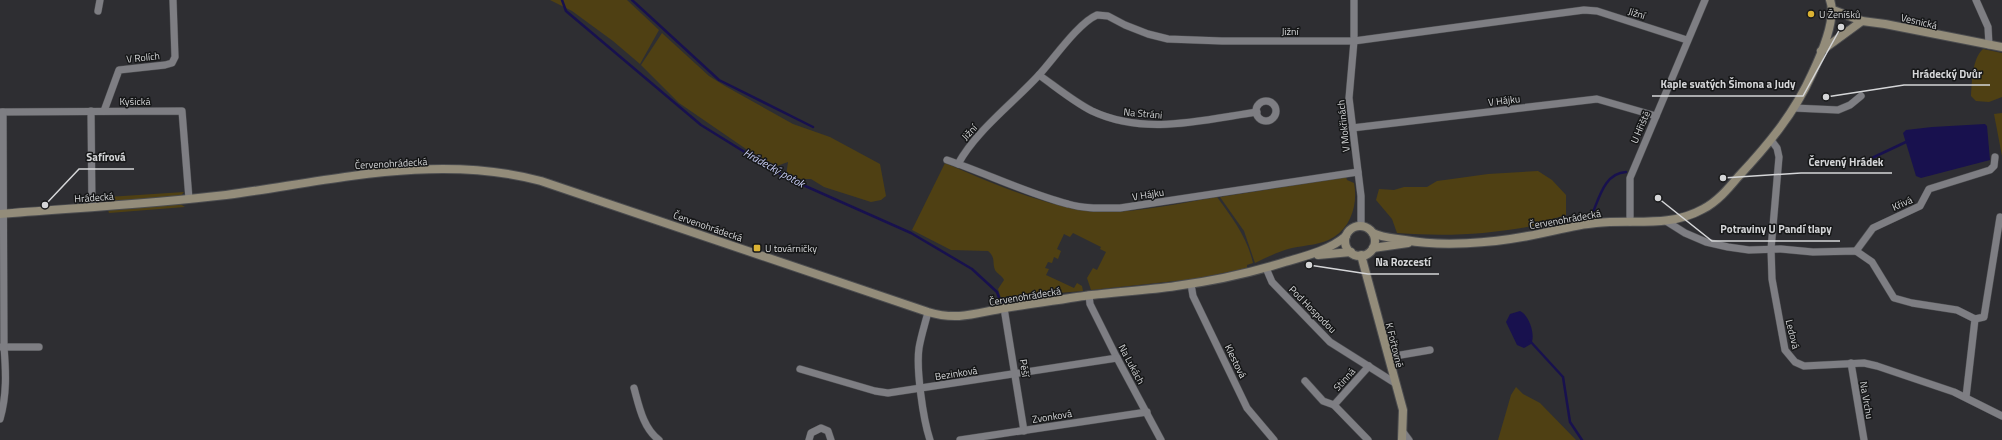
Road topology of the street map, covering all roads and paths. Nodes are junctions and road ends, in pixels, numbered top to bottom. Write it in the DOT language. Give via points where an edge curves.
graph roads {
  1 [pos="100,0"];
  2 [pos="173,0"];
  3 [pos="1354,0"];
  4 [pos="1705,0"];
  5 [pos="1830,0"];
  6 [pos="1976,0"];
  7 [pos="1832,10"];
  8 [pos="98,11"];
  9 [pos="1862,21"];
  10 [pos="1687,40"];
  11 [pos="1354,41"];
  12 [pos="1989,45"];
  13 [pos="2002,47"];
  14 [pos="1821,51"];
  15 [pos="1039,75"];
  16 [pos="1861,96"];
  17 [pos="1794,108"];
  18 [pos="91,111"];
  19 [pos="104,111"];
  20 [pos="1,112"];
  21 [pos="1257,112"];
  22 [pos="1656,116"];
  23 [pos="1352,128"];
  24 [pos="1771,140"];
  25 [pos="1995,157"];
  26 [pos="947,160"];
  27 [pos="958,164"];
  28 [pos="1358,172"];
  29 [pos="190,199"];
  30 [pos="92,207"];
  31 [pos="2,214"];
  32 [pos="2000,217"];
  33 [pos="1666,221"];
  34 [pos="1630,222"];
  35 [pos="1361,226"];
  36 [pos="1373,233"];
  37 [pos="1346,236"];
  38 [pos="1414,242"];
  39 [pos="1373,248"];
  40 [pos="1771,249"];
  41 [pos="1856,251"];
  42 [pos="1351,252"];
  43 [pos="1310,255"];
  44 [pos="1362,255"];
  45 [pos="1266,268"];
  46 [pos="1191,284"];
  47 [pos="1089,295"];
  48 [pos="1004,308"];
  49 [pos="928,312"];
  50 [pos="1976,319"];
  51 [pos="2,347"];
  52 [pos="39,347"];
  53 [pos="1430,350"];
  54 [pos="1389,356"];
  55 [pos="1117,358"];
  56 [pos="1851,363"];
  57 [pos="1369,366"];
  58 [pos="800,369"];
  59 [pos="1016,374"];
  60 [pos="1305,381"];
  61 [pos="1395,382"];
  62 [pos="634,388"];
  63 [pos="921,388"];
  64 [pos="1966,397"];
  65 [pos="1334,405"];
  66 [pos="1147,412"];
  67 [pos="2002,416"];
  68 [pos="0,419"];
  69 [pos="1024,430"];
  70 [pos="1402,436"];
  71 [pos="659,440"];
  72 [pos="809,440"];
  73 [pos="831,440"];
  74 [pos="930,440"];
  75 [pos="960,440"];
  76 [pos="1161,440"];
  77 [pos="1274,440"];
  78 [pos="1368,440"];
  79 [pos="1410,440"];
  80 [pos="1864,440"];
  1 -- 8 [label="street"];
  2 -- 19 [label="street, V Rolích" via="175,57 172,63 165,66 119,70"];
  3 -- 11 [label="street, V Mokřinách"];
  4 -- 10 [label="street, U Hřiště"];
  5 -- 7 [label="street, Červenohrádecká"];
  6 -- 12 [label="street" via="1988,27"];
  7 -- 9 [label="street, Vesnická"];
  7 -- 14 [label="street, Červenohrádecká"];
  9 -- 12 [label="street, Vesnická"];
  9 -- 14 [label="street"];
  10 -- 11 [label="street, Jižní" via="1597,11 1584,10"];
  10 -- 22 [label="street, U Hřiště"];
  11 -- 15 [label="street, Jižní" via="1168,39 1148,34 1101,14 1093,16 1080,28"];
  11 -- 23 [label="street, V Mokřinách" via="1349,98"];
  12 -- 13 [label="street, Vesnická"];
  14 -- 17 [label="street, Červenohrádecká"];
  15 -- 21 [label="street, Na Stráni" via="1090,110 1119,121 1136,124 1156,126"];
  15 -- 27 [label="street, Jižní" via="973,142"];
  16 -- 17 [label="street" via="1838,110"];
  17 -- 24 [label="street, Červenohrádecká"];
  18 -- 19 [label="street, Kyšická"];
  18 -- 20 [label="street, Kyšická"];
  18 -- 30 [label="street"];
  19 -- 29 [label="street, Kyšická" via="182,111"];
  20 -- 31 [label="street"];
  22 -- 23 [label="street, V Hájku" via="1597,99"];
  22 -- 34 [label="street, U Hřiště" via="1630,178"];
  23 -- 28 [label="street, V Mokřinách"];
  24 -- 33 [label="street, Červenohrádecká" via="1716,200 1692,215"];
  24 -- 40 [label="street, Ledová" via="1777,148 1779,157"];
  25 -- 41 [label="street, Křivá" via="1994,166 1990,170 1929,189 1920,206 1873,228"];
  26 -- 27 [label="street, V Hájku"];
  27 -- 28 [label="street, V Hájku" via="1010,186 1069,205 1093,208 1120,208"];
  28 -- 35 [label="street, V Mokřinách" via="1362,204"];
  29 -- 30 [label="street, Hrádecká"];
  29 -- 49 [label="street, Červenohrádecká" via="376,173 466,170 506,173 589,196"];
  30 -- 31 [label="street, Hrádecká"];
  31 -- 51 [label="street"];
  32 -- 50 [label="street" via="1984,318"];
  33 -- 34 [label="street, Červenohrádecká"];
  33 -- 40 [label="street" via="1685,233 1714,243 1749,250"];
  34 -- 38 [label="street, Červenohrádecká" via="1597,223 1485,241"];
  35 -- 36 [label="street"];
  35 -- 37 [label="street" via="1352,228"];
  36 -- 38 [label="street, Červenohrádecká"];
  36 -- 39 [label="street"];
  37 -- 42 [label="street" via="1346,244"];
  37 -- 43 [label="street, Červenohrádecká"];
  38 -- 39 [label="street, Červenohrádecká"];
  39 -- 44 [label="street"];
  40 -- 41 [label="street"];
  40 -- 56 [label="street, Ledová" via="1771,271 1777,310 1788,356 1804,366"];
  41 -- 50 [label="street" via="1872,262 1894,298 1957,310"];
  42 -- 43 [label="street, Červenohrádecká"];
  42 -- 44 [label="street"];
  43 -- 45 [label="street, Červenohrádecká"];
  44 -- 54 [label="street, K Fořtovně"];
  45 -- 46 [label="street, Červenohrádecká"];
  45 -- 57 [label="street, Pod Hospodou" via="1272,282 1330,342"];
  46 -- 47 [label="street, Červenohrádecká"];
  46 -- 77 [label="street, Klestová" via="1193,296 1247,408"];
  47 -- 48 [label="street, Červenohrádecká"];
  47 -- 55 [label="street, Na Lukách" via="1090,304"];
  48 -- 49 [label="street, Červenohrádecká" via="958,318"];
  48 -- 59 [label="street, Pěší"];
  49 -- 63 [label="street" via="918,353"];
  50 -- 64 [label="street"];
  51 -- 52 [label="street"];
  51 -- 68 [label="street" via="6,378"];
  53 -- 54 [label="street"];
  54 -- 61 [label="street, K Fořtovně"];
  55 -- 59 [label="street, Bezinková"];
  55 -- 66 [label="street, Na Lukách"];
  56 -- 64 [label="street, Ledová" via="1864,362"];
  56 -- 80 [label="street, Na Vrchu"];
  57 -- 61 [label="street, Pod Hospodou"];
  57 -- 65 [label="street, Stinná"];
  58 -- 63 [label="street, Bezinková" via="882,393"];
  59 -- 63 [label="street, Bezinková"];
  59 -- 69 [label="street, Pěší"];
  60 -- 65 [label="street, Stinná" via="1324,401"];
  61 -- 70 [label="street, K Fořtovně" via="1403,410"];
  62 -- 71 [label="street" via="642,417 652,434"];
  63 -- 74 [label="street"];
  64 -- 67 [label="street, Ledová"];
  65 -- 78 [label="street, Stinná"];
  66 -- 69 [label="street, Zvonková"];
  66 -- 76 [label="street, Na Lukách"];
  69 -- 75 [label="street, Zvonková"];
  70 -- 79 [label="street"];
  72 -- 73 [label="street" via="811,433 821,428 828,431"];
}
